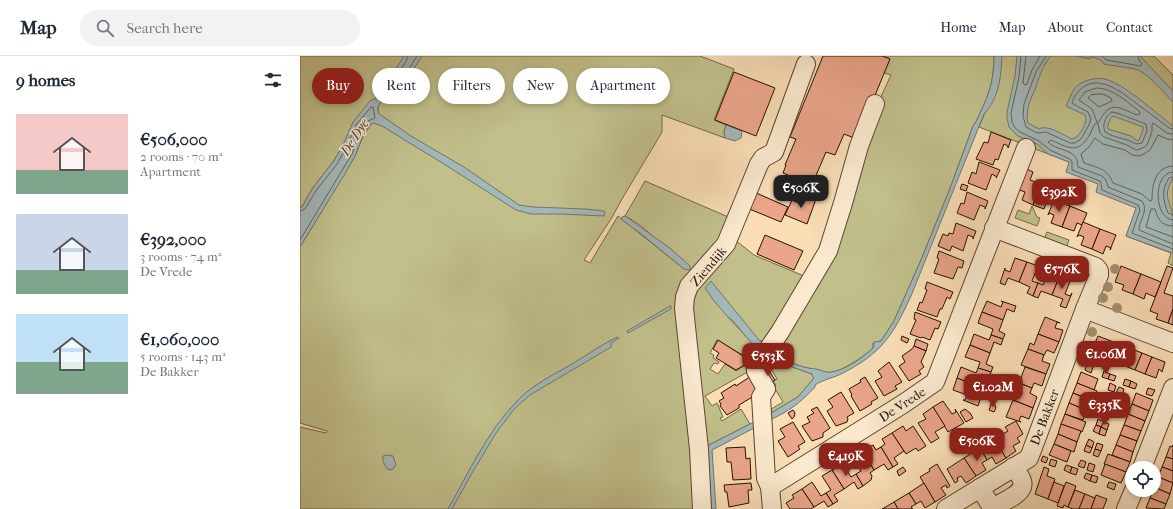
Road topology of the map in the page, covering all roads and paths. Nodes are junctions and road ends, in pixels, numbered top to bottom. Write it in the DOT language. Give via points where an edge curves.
graph roads {
  1 [pos="806,64"];
  2 [pos="875,104"];
  3 [pos="1026,148"];
  4 [pos="994,228"];
  5 [pos="1085,309"];
  6 [pos="1173,343"];
  7 [pos="1173,388"];
  8 [pos="1145,461"];
  9 [pos="1013,467"];
  10 [pos="770,487"];
  11 [pos="980,488"];
  12 [pos="1131,497"];
  13 [pos="702,509"];
  14 [pos="772,509"];
  15 [pos="946,509"];
  16 [pos="1126,509"];
  1 -- 13 [label="street, Ziendijk" via="774,152 763,158 759,164 726,244 689,286 685,297"];
  2 -- 10 [label="street" via="859,146 828,251 756,367 756,372 766,389 761,397 766,478"];
  3 -- 4 [label="street, De Vrede"];
  4 -- 5 [label="street" via="1096,267 1099,275"];
  4 -- 10 [label="street, De Vrede" via="934,382 916,396"];
  5 -- 6 [label="street"];
  5 -- 9 [label="street, De Bakker" via="1029,458"];
  7 -- 8 [label="street"];
  9 -- 11 [label="street, De Bakker"];
  9 -- 11 [label="street" via="1022,480 1023,486 1019,492 996,506 991,506"];
  10 -- 14 [label="street"];
  11 -- 15 [label="street, De Bakker"];
  12 -- 16 [label="street"];
}
